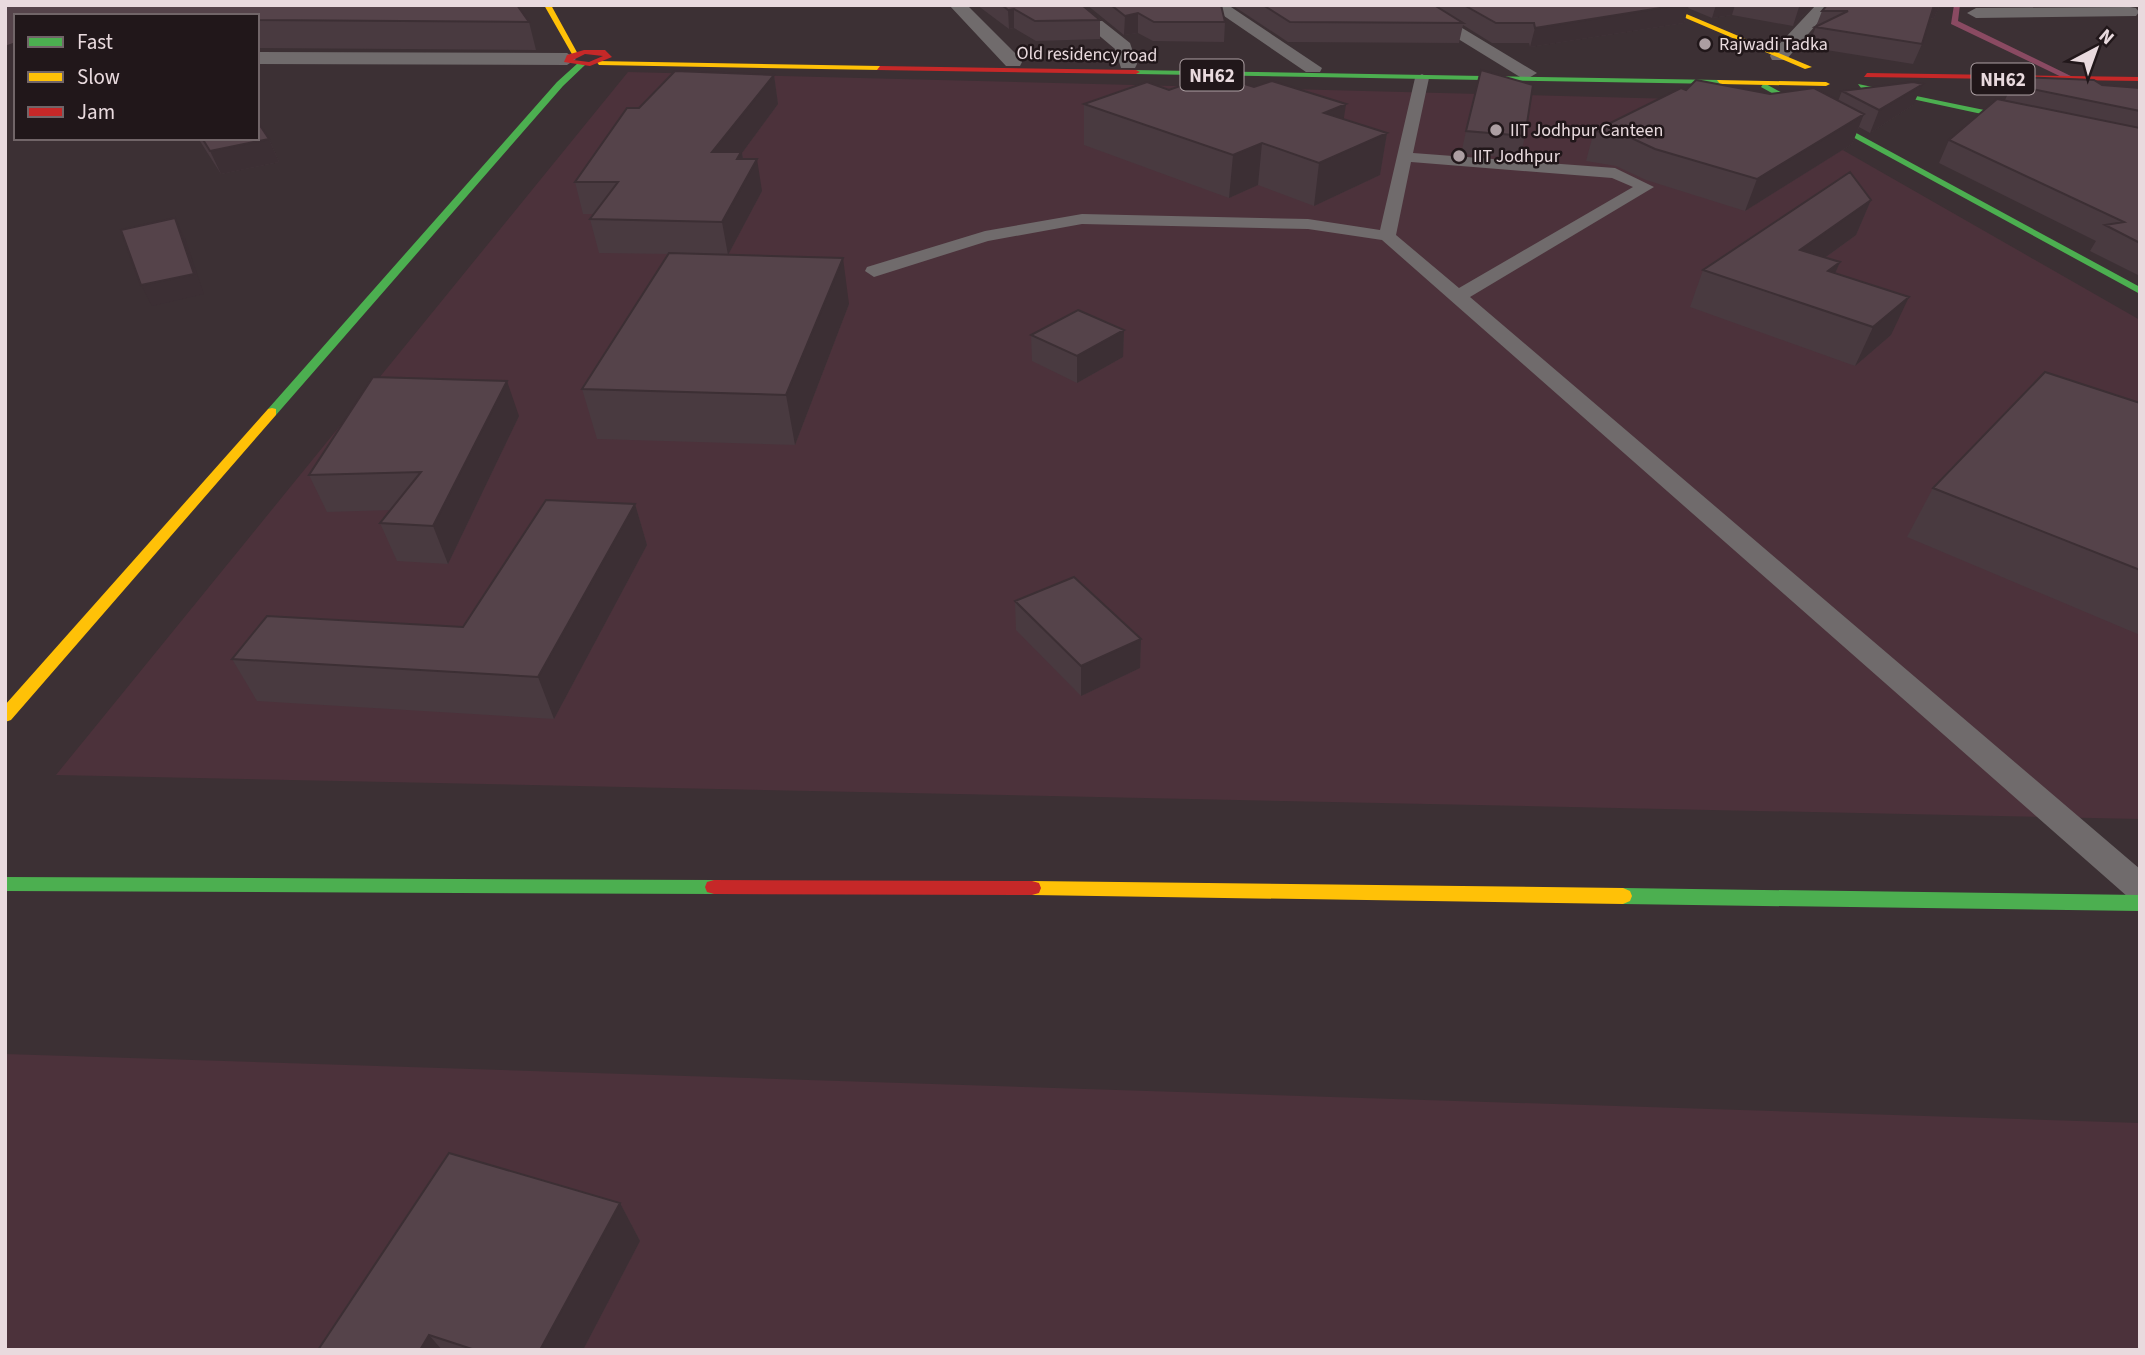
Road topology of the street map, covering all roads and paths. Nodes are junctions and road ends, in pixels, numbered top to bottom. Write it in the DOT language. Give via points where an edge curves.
graph roads {
  1 [pos="547,5"];
  2 [pos="957,5"];
  3 [pos="1071,5"];
  4 [pos="1216,5"];
  5 [pos="1411,5"];
  6 [pos="1658,5"];
  7 [pos="1696,5"];
  8 [pos="1825,5"];
  9 [pos="2130,12"];
  10 [pos="1976,13"];
  11 [pos="1786,50"];
  12 [pos="601,53"];
  13 [pos="259,58"];
  14 [pos="575,60"];
  15 [pos="1013,62"];
  16 [pos="1128,64"];
  17 [pos="1813,66"];
  18 [pos="1313,68"];
  19 [pos="1845,68"];
  20 [pos="1527,73"];
  21 [pos="1422,78"];
  22 [pos="1855,83"];
  23 [pos="2134,84"];
  24 [pos="1764,85"];
  25 [pos="2140,101"];
  26 [pos="2140,136"];
  27 [pos="2140,145"];
  28 [pos="1406,157"];
  29 [pos="1387,236"];
  30 [pos="874,271"];
  31 [pos="2136,287"];
  32 [pos="1457,297"];
  33 [pos="5,716"];
  34 [pos="5,884"];
  35 [pos="2140,887"];
  36 [pos="2140,903"];
  1 -- 14 [label="main road"];
  2 -- 15 [label="street"];
  3 -- 16 [label="street" via="1124,47"];
  4 -- 18 [label="street"];
  5 -- 20 [label="street"];
  6 -- 11 [label="main road"];
  7 -- 11 [label="main road"];
  8 -- 11 [label="street"];
  9 -- 10 [label="street"];
  11 -- 17 [label="main road"];
  12 -- 14 [label="main road, NH62"];
  12 -- 15 [label="main road, Old residency road / NH62"];
  12 -- 21 [label="main road, Old residency road / NH62"];
  13 -- 14 [label="street"];
  14 -- 33 [label="main road" via="533,115"];
  15 -- 16 [label="main road, Old residency road / NH62"];
  16 -- 18 [label="main road, Old residency road / NH62"];
  17 -- 20 [label="main road, Old residency road / NH62" via="1721,76"];
  17 -- 22 [label="main road, NH62"];
  18 -- 20 [label="main road, Old residency road / NH62"];
  19 -- 22 [label="main road, NH62"];
  21 -- 24 [label="main road, Old residency road / NH62"];
  21 -- 28 [label="lane"];
  22 -- 23 [label="main road, NH62"];
  22 -- 24 [label="main road, Old residency road / NH62"];
  22 -- 26 [label="main road"];
  22 -- 27 [label="main road"];
  23 -- 25 [label="street"];
  24 -- 31 [label="main road"];
  28 -- 29 [label="lane"];
  28 -- 32 [label="lane" via="1615,173 1646,187"];
  29 -- 30 [label="lane" via="1308,223 1082,219 985,236"];
  29 -- 32 [label="lane"];
  32 -- 35 [label="lane"];
  34 -- 36 [label="main road" via="1077,888"];
}
